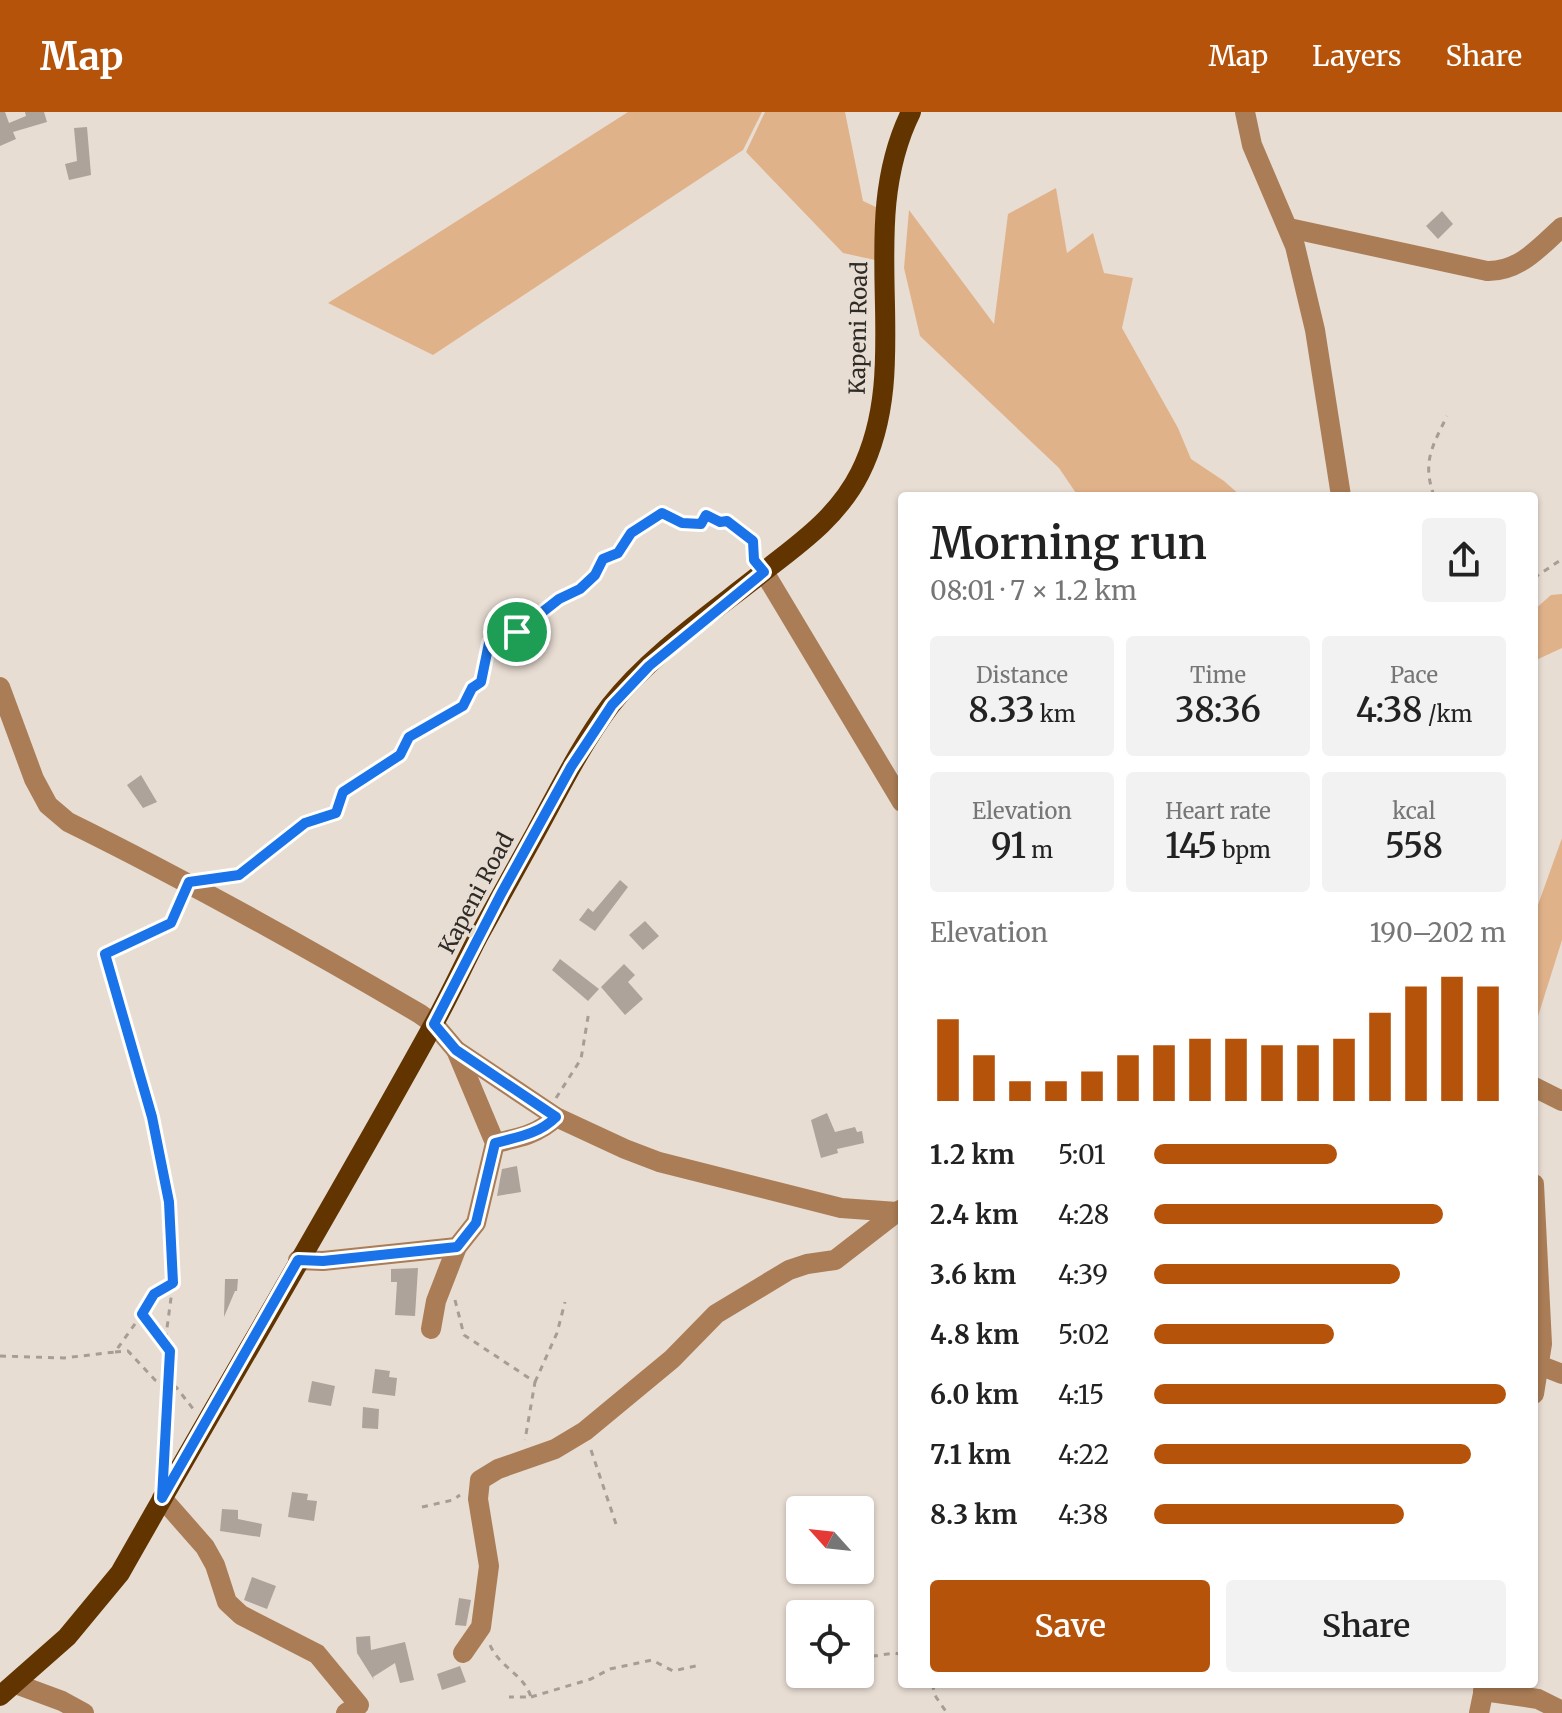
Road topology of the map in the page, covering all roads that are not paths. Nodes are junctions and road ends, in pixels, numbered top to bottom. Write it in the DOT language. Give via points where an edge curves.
graph roads {
  1 [pos="911,112"];
  2 [pos="1245,112"];
  3 [pos="1562,227"];
  4 [pos="1289,228"];
  5 [pos="1340,492"];
  6 [pos="764,572"];
  7 [pos="0,687"];
  8 [pos="898,795"];
  9 [pos="434,1024"];
  10 [pos="456,1050"];
  11 [pos="1538,1089"];
  12 [pos="1562,1101"];
  13 [pos="552,1114"];
  14 [pos="495,1143"];
  15 [pos="898,1211"];
  16 [pos="898,1213"];
  17 [pos="457,1247"];
  18 [pos="298,1260"];
  19 [pos="1538,1264"];
  20 [pos="431,1329"];
  21 [pos="1539,1365"];
  22 [pos="1538,1371"];
  23 [pos="1562,1374"];
  24 [pos="162,1498"];
  25 [pos="463,1653"];
  26 [pos="1484,1688"];
  27 [pos="1488,1688"];
  28 [pos="8,1690"];
  29 [pos="1562,1711"];
  30 [pos="84,1713"];
  31 [pos="346,1713"];
  32 [pos="1479,1713"];
  1 -- 6 [label="main road, Kapeni Road" via="888,178 882,276 885,372 876,432 858,478 838,508"];
  2 -- 4 [label="street" via="1252,145"];
  3 -- 4 [label="street" via="1512,268 1500,271"];
  4 -- 5 [label="street" via="1315,330"];
  6 -- 8 [label="street"];
  6 -- 9 [label="main road, Kapeni Road" via="660,656 612,705 571,767"];
  7 -- 9 [label="street" via="34,779 54,811 68,822 293,939"];
  9 -- 10 [label="street"];
  9 -- 18 [label="main road, Kapeni Road"];
  10 -- 13 [label="street"];
  10 -- 14 [label="street"];
  11 -- 12 [label="street"];
  13 -- 14 [label="street" via="547,1126"];
  13 -- 15 [label="street" via="659,1162 841,1208"];
  14 -- 17 [label="street" via="476,1223"];
  16 -- 25 [label="street" via="835,1260 789,1270 716,1314 672,1359 585,1431 480,1480 489,1566 481,1627"];
  17 -- 18 [label="street"];
  17 -- 20 [label="street"];
  18 -- 24 [label="main road, Kapeni Road"];
  19 -- 21 [label="street"];
  21 -- 22 [label="street"];
  21 -- 23 [label="street"];
  24 -- 28 [label="main road, Kapeni Road" via="120,1573 67,1637"];
  24 -- 31 [label="street" via="205,1547 227,1602 241,1615 317,1654 359,1705"];
  26 -- 32 [label="street"];
  27 -- 29 [label="street" via="1538,1699"];
  28 -- 30 [label="street" via="62,1701"];
}
